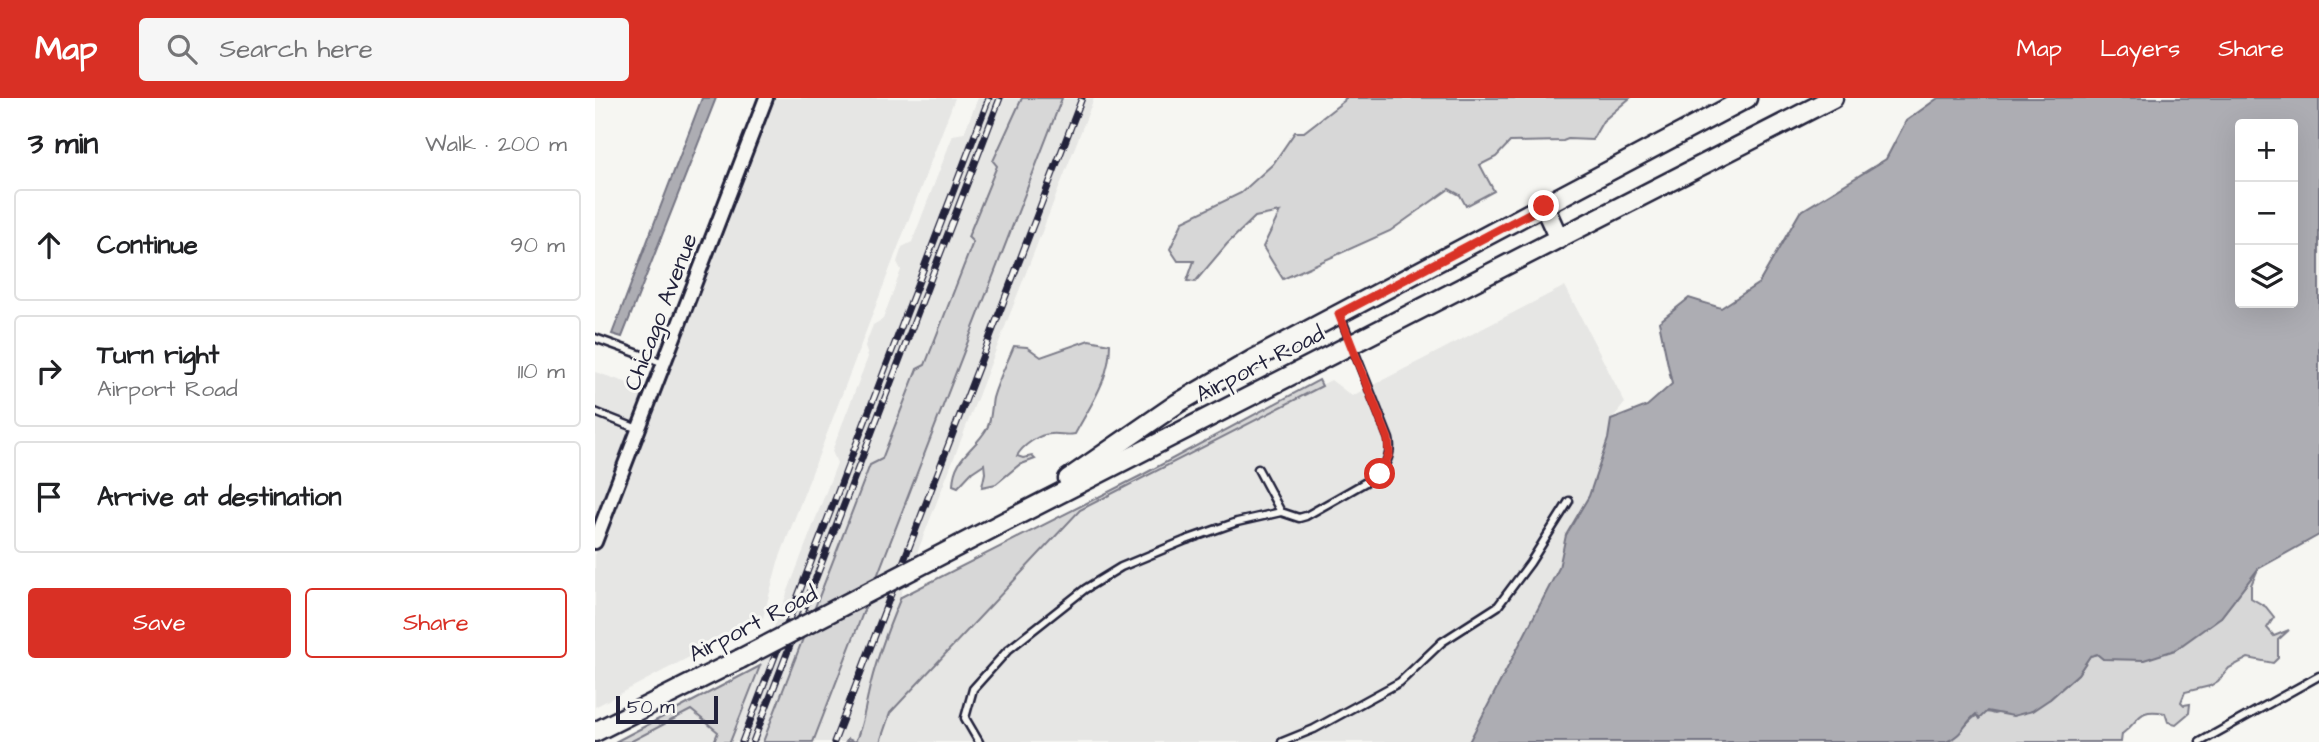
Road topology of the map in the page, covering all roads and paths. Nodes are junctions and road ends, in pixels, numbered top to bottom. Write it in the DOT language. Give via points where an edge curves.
graph roads {
  1 [pos="765,98"];
  2 [pos="1747,98"];
  3 [pos="1833,98"];
  4 [pos="1544,206"];
  5 [pos="1559,239"];
  6 [pos="1339,314"];
  7 [pos="595,338"];
  8 [pos="1352,344"];
  9 [pos="664,363"];
  10 [pos="595,412"];
  11 [pos="638,429"];
  12 [pos="1258,469"];
  13 [pos="1569,501"];
  14 [pos="1281,512"];
  15 [pos="1008,520"];
  16 [pos="595,542"];
  17 [pos="2319,676"];
  18 [pos="595,732"];
  19 [pos="979,742"];
  20 [pos="1282,742"];
  21 [pos="2200,742"];
  1 -- 9 [label="street, Chicago Avenue"];
  2 -- 4 [label="main road, Airport Road"];
  3 -- 5 [label="main road, Airport Road"];
  4 -- 5 [label="main road"];
  4 -- 6 [label="main road, Airport Road"];
  5 -- 8 [label="main road, Airport Road"];
  6 -- 8 [label="lane"];
  6 -- 15 [label="main road, Airport Road" via="1178,403"];
  7 -- 9 [label="lane"];
  8 -- 14 [label="lane" via="1388,439 1387,464 1380,474 1306,516"];
  8 -- 15 [label="main road, Airport Road"];
  9 -- 11 [label="street, Chicago Avenue"];
  10 -- 11 [label="lane"];
  11 -- 16 [label="street, Chicago Avenue"];
  12 -- 14 [label="lane"];
  13 -- 20 [label="lane" via="1531,564 1498,606 1442,642 1400,682"];
  14 -- 19 [label="lane" via="1186,540 1121,567 1085,589 1008,650 973,689 965,718"];
  15 -- 18 [label="main road, Airport Road, bridge"];
  17 -- 21 [label="lane"];
}
